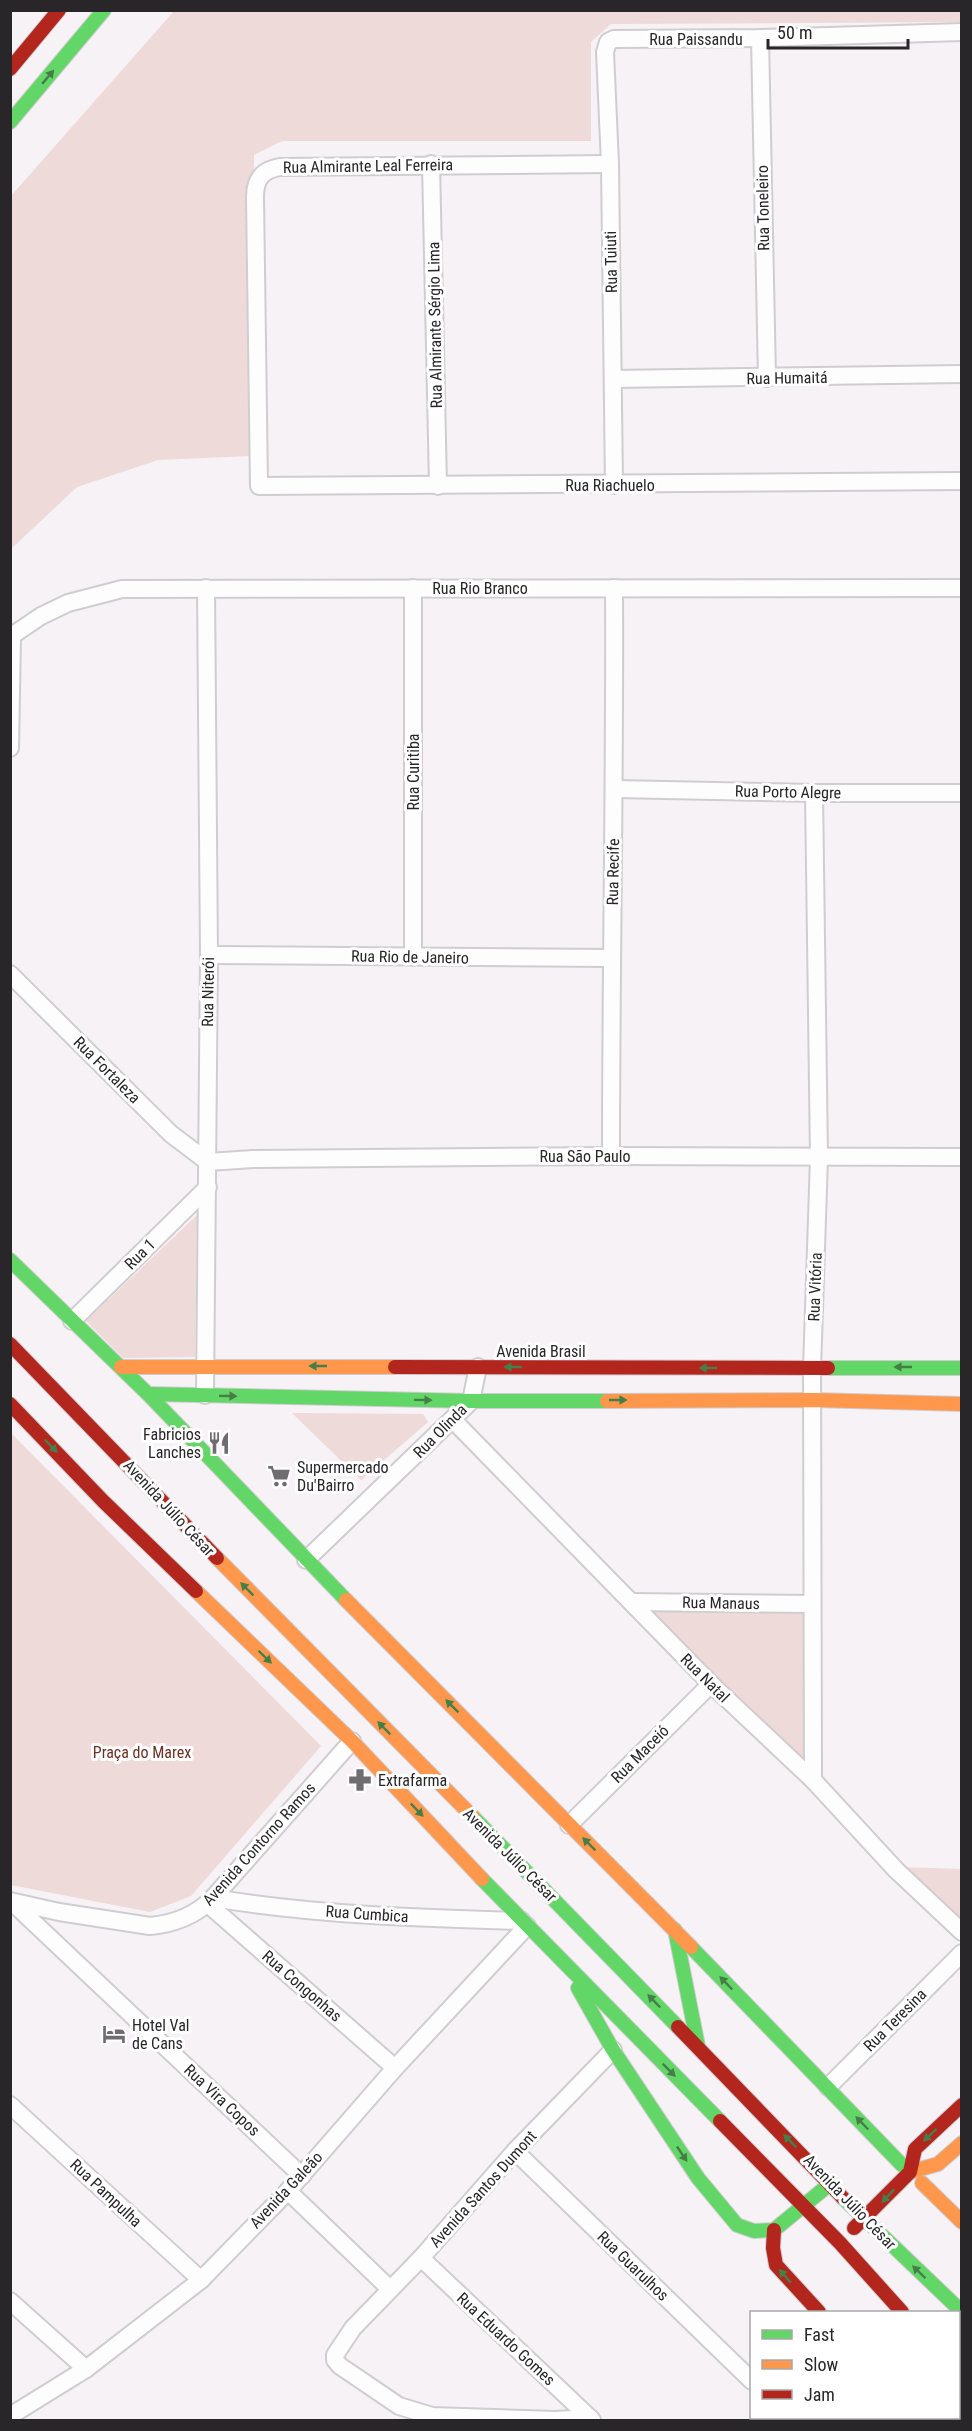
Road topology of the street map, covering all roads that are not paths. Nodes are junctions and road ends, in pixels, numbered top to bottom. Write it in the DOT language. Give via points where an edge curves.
graph roads {
  1 [pos="59,10"];
  2 [pos="104,10"];
  3 [pos="962,32"];
  4 [pos="760,38"];
  5 [pos="610,40"];
  6 [pos="10,69"];
  7 [pos="10,122"];
  8 [pos="431,164"];
  9 [pos="609,164"];
  10 [pos="962,374"];
  11 [pos="767,378"];
  12 [pos="613,379"];
  13 [pos="962,481"];
  14 [pos="614,485"];
  15 [pos="259,486"];
  16 [pos="438,486"];
  17 [pos="206,588"];
  18 [pos="413,588"];
  19 [pos="614,588"];
  20 [pos="962,588"];
  21 [pos="11,637"];
  22 [pos="10,748"];
  23 [pos="615,789"];
  24 [pos="814,793"];
  25 [pos="962,793"];
  26 [pos="209,955"];
  27 [pos="413,957"];
  28 [pos="611,958"];
  29 [pos="10,974"];
  30 [pos="611,1156"];
  31 [pos="962,1157"];
  32 [pos="819,1158"];
  33 [pos="208,1162"];
  34 [pos="208,1187"];
  35 [pos="10,1260"];
  36 [pos="72,1321"];
  37 [pos="10,1344"];
  38 [pos="205,1366"];
  39 [pos="121,1367"];
  40 [pos="478,1367"];
  41 [pos="962,1368"];
  42 [pos="812,1369"];
  43 [pos="148,1394"];
  44 [pos="205,1395"];
  45 [pos="814,1400"];
  46 [pos="471,1401"];
  47 [pos="10,1404"];
  48 [pos="962,1404"];
  49 [pos="453,1420"];
  50 [pos="306,1560"];
  51 [pos="631,1602"];
  52 [pos="812,1604"];
  53 [pos="711,1684"];
  54 [pos="352,1742"];
  55 [pos="813,1780"];
  56 [pos="569,1824"];
  57 [pos="11,1901"];
  58 [pos="210,1901"];
  59 [pos="525,1923"];
  60 [pos="675,1930"];
  61 [pos="962,1932"];
  62 [pos="962,1953"];
  63 [pos="564,1962"];
  64 [pos="698,2046"];
  65 [pos="613,2050"];
  66 [pos="395,2068"];
  67 [pos="828,2087"];
  68 [pos="10,2105"];
  69 [pos="962,2105"];
  70 [pos="962,2143"];
  71 [pos="515,2151"];
  72 [pos="911,2173"];
  73 [pos="302,2176"];
  74 [pos="831,2183"];
  75 [pos="288,2191"];
  76 [pos="803,2206"];
  77 [pos="863,2218"];
  78 [pos="962,2222"];
  79 [pos="774,2230"];
  80 [pos="840,2243"];
  81 [pos="421,2258"];
  82 [pos="201,2280"];
  83 [pos="390,2289"];
  84 [pos="10,2301"];
  85 [pos="817,2311"];
  86 [pos="900,2311"];
  87 [pos="962,2312"];
  88 [pos="86,2369"];
  89 [pos="750,2379"];
  90 [pos="10,2416"];
  91 [pos="591,2419"];
  1 -- 6 [label="main road"];
  7 -- 2 [label="main road, one-way"];
  3 -- 4 [label="street, Rua Paissandu"];
  4 -- 5 [label="street, Rua Paissandu"];
  4 -- 11 [label="street, Rua Toneleiro"];
  5 -- 9 [label="street, Rua Tuiuti" via="605,49"];
  8 -- 9 [label="street, Rua Almirante Leal Ferreira"];
  8 -- 15 [label="street, Rua Almirante Leal Ferreira" via="280,167 258,178 255,248"];
  8 -- 16 [label="street, Rua Almirante Sérgio Lima"];
  9 -- 12 [label="street, Rua Tuiuti"];
  10 -- 11 [label="street, Rua Humaitá"];
  11 -- 12 [label="street, Rua Humaitá"];
  12 -- 14 [label="street, Rua Tuiuti"];
  13 -- 14 [label="street, Rua Riachuelo"];
  14 -- 16 [label="street, Rua Riachuelo"];
  15 -- 16 [label="street, Rua Riachuelo"];
  17 -- 18 [label="street, Rua Rio Branco"];
  17 -- 21 [label="street, Rua Rio Branco" via="122,589 96,594 41,616"];
  17 -- 26 [label="street, Rua Niterói"];
  18 -- 19 [label="street, Rua Rio Branco"];
  18 -- 27 [label="street, Rua Curitiba"];
  19 -- 20 [label="street, Rua Rio Branco"];
  19 -- 23 [label="street, Rua Recife"];
  21 -- 22 [label="street"];
  23 -- 24 [label="street, Rua Porto Alegre"];
  23 -- 28 [label="street, Rua Recife"];
  24 -- 25 [label="street, Rua Porto Alegre"];
  24 -- 32 [label="street, Rua Vitória"];
  26 -- 27 [label="street, Rua Rio de Janeiro"];
  26 -- 33 [label="street, Rua Niterói"];
  27 -- 28 [label="street, Rua Rio de Janeiro"];
  28 -- 30 [label="street, Rua Recife"];
  29 -- 33 [label="street, Rua Fortaleza" via="171,1134"];
  30 -- 32 [label="street, Rua São Paulo"];
  30 -- 33 [label="street, Rua São Paulo"];
  31 -- 32 [label="street, Rua São Paulo"];
  32 -- 42 [label="street, Rua Vitória"];
  33 -- 34 [label="street, Rua Niterói"];
  34 -- 36 [label="street, Rua 1"];
  34 -- 38 [label="street, Rua Niterói"];
  35 -- 36 [label="main road"];
  36 -- 39 [label="main road"];
  64 -- 37 [label="main road, Avenida Júlio César, one-way" via="181,1523"];
  38 -- 39 [label="main road, Avenida Brasil"];
  40 -- 38 [label="main road, Avenida Brasil, one-way"];
  38 -- 44 [label="street, Rua Niterói"];
  39 -- 43 [label="main road"];
  42 -- 40 [label="main road, Avenida Brasil, one-way"];
  40 -- 46 [label="street, Rua Olinda"];
  41 -- 42 [label="main road, Avenida Brasil, one-way"];
  42 -- 45 [label="street, Rua Vitória"];
  43 -- 44 [label="main road"];
  43 -- 50 [label="main road"];
  44 -- 46 [label="main road, one-way"];
  46 -- 45 [label="main road, one-way"];
  45 -- 48 [label="main road"];
  45 -- 52 [label="street, Rua Vitória"];
  46 -- 49 [label="street, Rua Olinda"];
  47 -- 54 [label="main road, one-way" via="103,1501"];
  49 -- 50 [label="street, Rua Olinda"];
  49 -- 51 [label="street, Rua Natal"];
  56 -- 50 [label="main road, one-way"];
  51 -- 52 [label="street, Rua Manaus"];
  51 -- 53 [label="street, Rua Natal"];
  52 -- 55 [label="street, Rua Vitória"];
  53 -- 55 [label="street, Rua Natal"];
  53 -- 56 [label="street, Rua Maceió"];
  54 -- 58 [label="street, Avenida Contorno Ramos"];
  54 -- 59 [label="main road, one-way"];
  55 -- 61 [label="street, Rua Natal" via="896,1870"];
  60 -- 56 [label="main road, one-way"];
  57 -- 58 [label="street, Avenida Contorno Ramos" via="150,1926 184,1918"];
  57 -- 73 [label="street, Rua Vira Copos"];
  58 -- 59 [label="street, Rua Cumbica"];
  58 -- 66 [label="street, Rua Congonhas"];
  59 -- 63 [label="main road"];
  59 -- 66 [label="street, Avenida Galeão"];
  60 -- 64 [label="main road"];
  67 -- 60 [label="main road, one-way"];
  62 -- 67 [label="street, Rua Teresina"];
  63 -- 65 [label="main road"];
  63 -- 76 [label="main road, one-way"];
  74 -- 64 [label="main road, Avenida Júlio César, one-way"];
  65 -- 71 [label="street, Avenida Santos Dumont"];
  65 -- 79 [label="main road, one-way" via="698,2178 737,2225 754,2231"];
  66 -- 73 [label="street, Avenida Galeão"];
  72 -- 67 [label="main road, one-way"];
  68 -- 82 [label="street, Rua Pampulha"];
  69 -- 72 [label="main road, one-way" via="915,2149"];
  70 -- 72 [label="main road" via="938,2164"];
  71 -- 81 [label="street, Avenida Santos Dumont"];
  71 -- 89 [label="street, Rua Guarulhos"];
  72 -- 77 [label="main road, one-way"];
  72 -- 78 [label="main road"];
  73 -- 75 [label="street, Avenida Galeão"];
  74 -- 76 [label="main road"];
  74 -- 77 [label="main road, Avenida Júlio César"];
  75 -- 82 [label="street, Avenida Galeão"];
  75 -- 83 [label="street"];
  76 -- 79 [label="main road"];
  76 -- 80 [label="main road"];
  77 -- 80 [label="main road"];
  87 -- 77 [label="main road, Avenida Júlio César, one-way"];
  85 -- 79 [label="main road, one-way" via="776,2265"];
  80 -- 86 [label="main road"];
  81 -- 83 [label="street, Avenida Santos Dumont"];
  81 -- 91 [label="street, Rua Eduardo Gomes"];
  82 -- 88 [label="street, Avenida Galeão"];
  83 -- 91 [label="street, Avenida Santos Dumont" via="353,2328 337,2349 335,2360 399,2406 432,2416"];
  84 -- 88 [label="street"];
  88 -- 90 [label="street, Avenida Galeão"];
}
